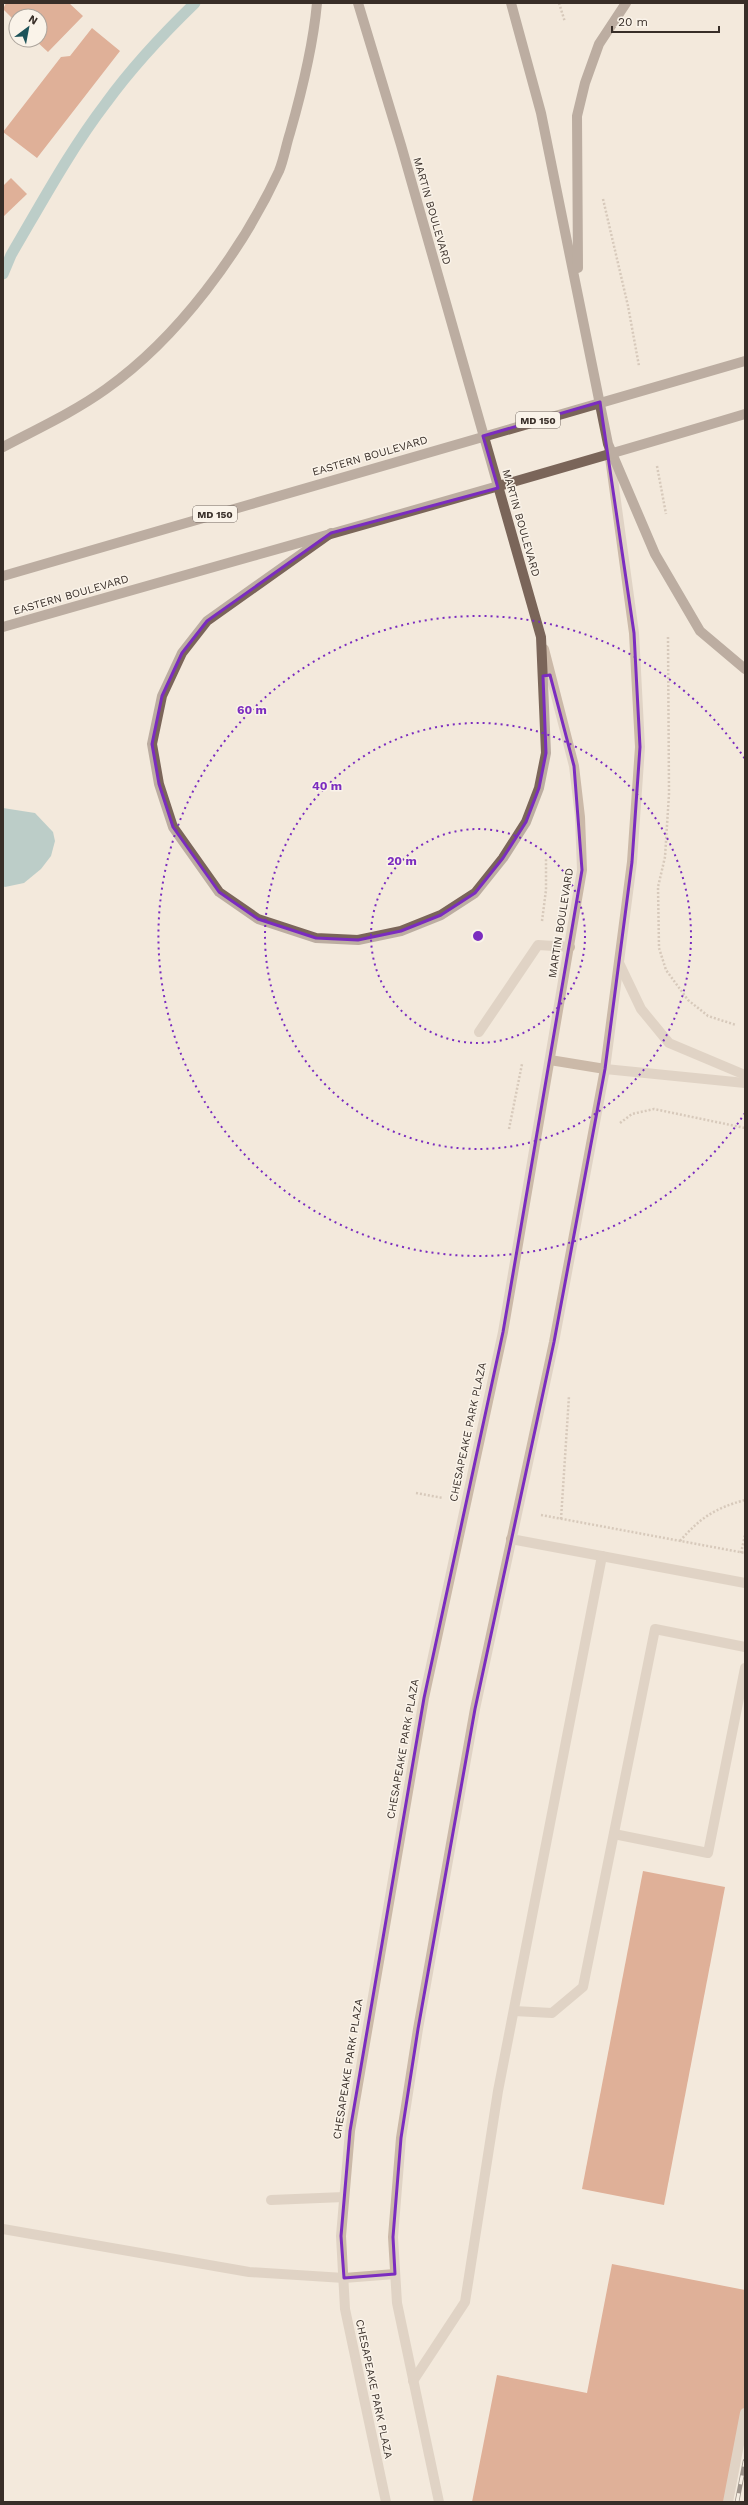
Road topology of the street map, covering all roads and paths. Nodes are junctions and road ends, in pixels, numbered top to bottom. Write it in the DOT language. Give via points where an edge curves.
graph roads {
  1 [pos="317,3"];
  2 [pos="358,3"];
  3 [pos="511,3"];
  4 [pos="559,3"];
  5 [pos="626,3"];
  6 [pos="565,22"];
  7 [pos="602,193"];
  8 [pos="578,288"];
  9 [pos="745,361"];
  10 [pos="639,368"];
  11 [pos="745,414"];
  12 [pos="608,444"];
  13 [pos="3,447"];
  14 [pos="656,460"];
  15 [pos="667,522"];
  16 [pos="331,533"];
  17 [pos="3,576"];
  18 [pos="3,627"];
  19 [pos="541,637"];
  20 [pos="668,637"];
  21 [pos="745,669"];
  22 [pos="570,947"];
  23 [pos="619,963"];
  24 [pos="736,1025"];
  25 [pos="479,1032"];
  26 [pos="550,1060"];
  27 [pos="605,1069"];
  28 [pos="745,1075"];
  29 [pos="745,1083"];
  30 [pos="615,1127"];
  31 [pos="745,1128"];
  32 [pos="569,1392"];
  33 [pos="416,1493"];
  34 [pos="745,1500"];
  35 [pos="464,1503"];
  36 [pos="517,1511"];
  37 [pos="561,1519"];
  38 [pos="745,1535"];
  39 [pos="511,1539"];
  40 [pos="679,1541"];
  41 [pos="743,1553"];
  42 [pos="602,1556"];
  43 [pos="745,1583"];
  44 [pos="745,1647"];
  45 [pos="745,1668"];
  46 [pos="614,1834"];
  47 [pos="514,2011"];
  48 [pos="344,2197"];
  49 [pos="271,2200"];
  50 [pos="3,2229"];
  51 [pos="395,2274"];
  52 [pos="344,2278"];
  53 [pos="413,2381"];
  54 [pos="745,2413"];
  55 [pos="386,2502"];
  56 [pos="439,2502"];
  57 [pos="728,2502"];
  1 -- 13 [label="main road" via="308,64 279,169 252,223 208,286 179,322 140,361 106,389"];
  2 -- 19 [label="main road, MARTIN BOULEVARD" via="404,153"];
  3 -- 8 [label="main road" via="540,113"];
  4 -- 6 [label="path"];
  5 -- 8 [label="main road" via="599,44 577,116"];
  7 -- 10 [label="path" via="628,306"];
  8 -- 12 [label="main road"];
  9 -- 17 [label="main road, EASTERN BOULEVARD / MD 150"];
  11 -- 16 [label="main road, EASTERN BOULEVARD" via="441,504"];
  12 -- 21 [label="main road" via="655,554 700,631"];
  12 -- 23 [label="street" via="634,633 640,747 632,862"];
  14 -- 15 [label="path"];
  16 -- 18 [label="main road, EASTERN BOULEVARD"];
  16 -- 19 [label="main road" via="207,621 182,653 162,696 152,744 159,784 173,827 219,892 258,919 316,938 358,940 401,931 441,915 474,893 503,858 526,822 539,788 546,753"];
  19 -- 22 [label="street, MARTIN BOULEVARD" via="574,766 580,817 582,870"];
  20 -- 24 [label="path" via="669,794 665,857 658,887 659,948 666,970 688,1000 708,1016"];
  22 -- 25 [label="street" via="538,945"];
  22 -- 26 [label="street, MARTIN BOULEVARD"];
  23 -- 27 [label="street"];
  23 -- 28 [label="street" via="640,1009 669,1043"];
  26 -- 27 [label="street"];
  26 -- 35 [label="street, CHESAPEAKE PARK PLAZA" via="503,1332"];
  27 -- 29 [label="street"];
  27 -- 36 [label="street" via="554,1342"];
  30 -- 31 [label="path" via="632,1114 654,1109"];
  32 -- 37 [label="path"];
  33 -- 35 [label="path"];
  34 -- 40 [label="path" via="723,1506 696,1522"];
  35 -- 48 [label="street, CHESAPEAKE PARK PLAZA" via="424,1698 370,2005 350,2131"];
  36 -- 37 [label="path"];
  36 -- 39 [label="street"];
  37 -- 40 [label="path"];
  38 -- 41 [label="path"];
  39 -- 42 [label="street"];
  39 -- 51 [label="street" via="475,1709 418,2029 401,2138 394,2237"];
  40 -- 41 [label="path"];
  42 -- 43 [label="street"];
  42 -- 47 [label="street"];
  44 -- 46 [label="street" via="655,1630"];
  45 -- 46 [label="street" via="708,1853"];
  46 -- 47 [label="street" via="583,1987 552,2013"];
  47 -- 53 [label="street" via="498,2091 465,2302"];
  48 -- 49 [label="street"];
  48 -- 52 [label="street, CHESAPEAKE PARK PLAZA" via="341,2236"];
  50 -- 52 [label="street" via="249,2272"];
  51 -- 52 [label="street"];
  51 -- 53 [label="street" via="397,2303"];
  52 -- 55 [label="street, CHESAPEAKE PARK PLAZA" via="345,2309"];
  53 -- 56 [label="street"];
  54 -- 57 [label="street"];
}
